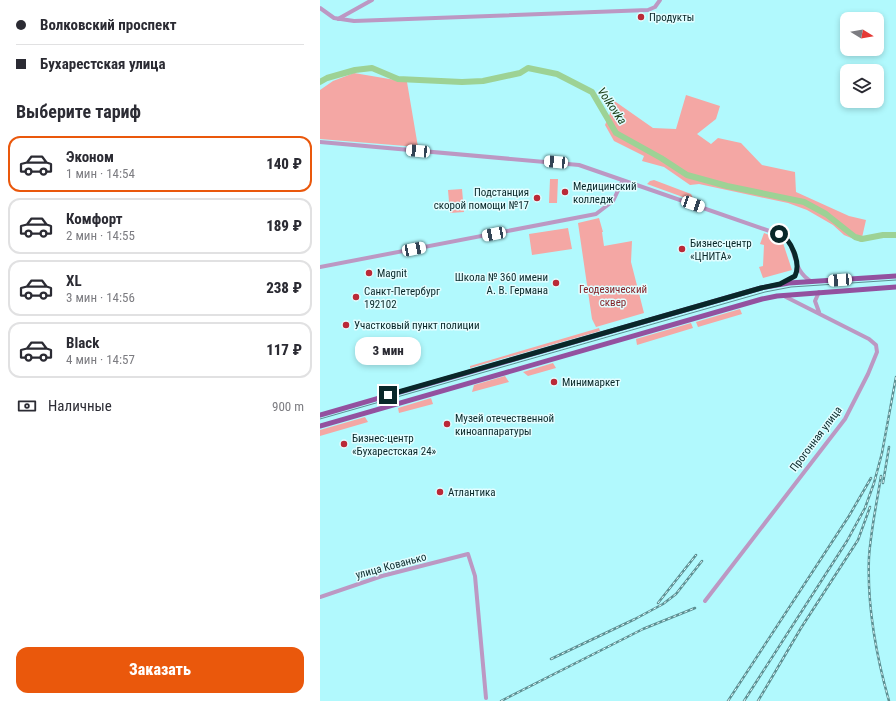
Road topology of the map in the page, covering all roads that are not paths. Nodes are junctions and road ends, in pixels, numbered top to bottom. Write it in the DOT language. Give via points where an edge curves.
graph roads {
  1 [pos="372,0"];
  2 [pos="660,0"];
  3 [pos="320,8"];
  4 [pos="338,19"];
  5 [pos="320,142"];
  6 [pos="623,180"];
  7 [pos="320,267"];
  8 [pos="797,268"];
  9 [pos="896,276"];
  10 [pos="812,282"];
  11 [pos="780,284"];
  12 [pos="896,287"];
  13 [pos="819,292"];
  14 [pos="784,296"];
  15 [pos="820,313"];
  16 [pos="328,412"];
  17 [pos="320,415"];
  18 [pos="331,423"];
  19 [pos="320,426"];
  20 [pos="320,597"];
  21 [pos="705,601"];
  22 [pos="486,698"];
  1 -- 4 [label="street"];
  2 -- 4 [label="street" via="655,7 648,10 354,21"];
  3 -- 4 [label="street"];
  5 -- 6 [label="street" via="576,164"];
  6 -- 7 [label="street" via="613,201 596,214"];
  6 -- 8 [label="street" via="783,236 790,243"];
  8 -- 10 [label="street"];
  8 -- 11 [label="street" via="795,276"];
  9 -- 10 [label="main road"];
  10 -- 11 [label="main road"];
  11 -- 16 [label="main road"];
  12 -- 13 [label="main road"];
  13 -- 14 [label="main road"];
  13 -- 15 [label="street" via="814,301"];
  14 -- 15 [label="street, Прогонная улица"];
  14 -- 18 [label="main road" via="749,303"];
  15 -- 21 [label="street, Прогонная улица" via="875,344 877,352 845,419"];
  16 -- 17 [label="main road"];
  16 -- 18 [label="main road"];
  18 -- 19 [label="main road"];
  20 -- 22 [label="street, улица Кованько" via="382,576 468,554 475,576"];
}
